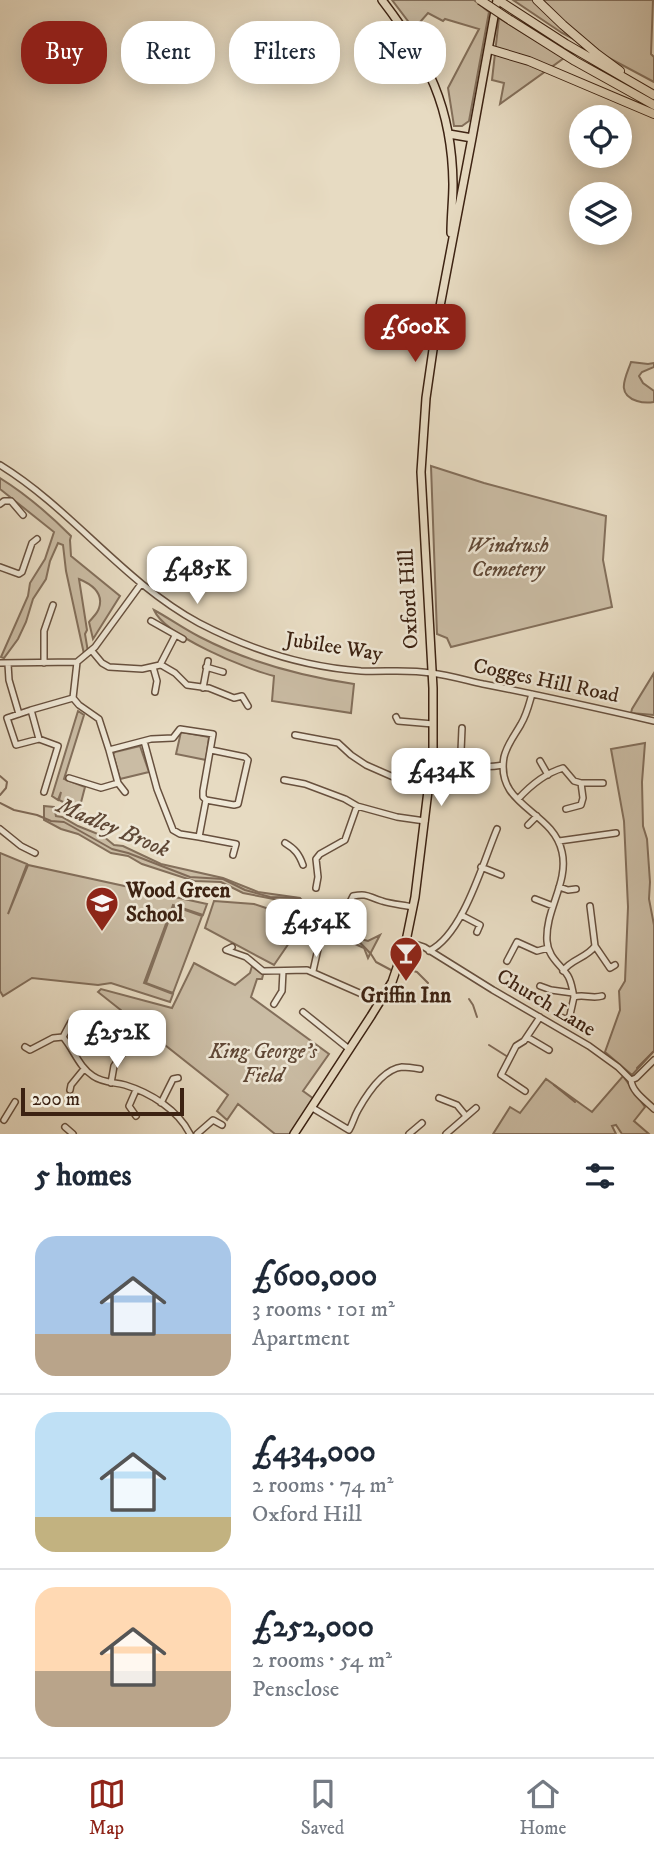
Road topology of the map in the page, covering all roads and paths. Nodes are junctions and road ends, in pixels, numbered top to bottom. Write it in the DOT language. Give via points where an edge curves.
graph roads {
  1 [pos="382,0"];
  2 [pos="480,0"];
  3 [pos="497,0"];
  4 [pos="537,0"];
  5 [pos="489,49"];
  6 [pos="645,90"];
  7 [pos="654,95"];
  8 [pos="654,105"];
  9 [pos="654,114"];
  10 [pos="449,134"];
  11 [pos="472,138"];
  12 [pos="452,247"];
  13 [pos="0,465"];
  14 [pos="0,504"];
  15 [pos="23,515"];
  16 [pos="37,539"];
  17 [pos="0,567"];
  18 [pos="141,584"];
  19 [pos="53,605"];
  20 [pos="151,621"];
  21 [pos="175,636"];
  22 [pos="183,639"];
  23 [pos="92,651"];
  24 [pos="77,662"];
  25 [pos="0,663"];
  26 [pos="44,663"];
  27 [pos="8,664"];
  28 [pos="156,666"];
  29 [pos="223,672"];
  30 [pos="431,673"];
  31 [pos="204,688"];
  32 [pos="248,689"];
  33 [pos="155,692"];
  34 [pos="533,694"];
  35 [pos="242,696"];
  36 [pos="73,698"];
  37 [pos="248,706"];
  38 [pos="31,710"];
  39 [pos="19,714"];
  40 [pos="396,717"];
  41 [pos="654,721"];
  42 [pos="433,723"];
  43 [pos="465,733"];
  44 [pos="295,735"];
  45 [pos="39,739"];
  46 [pos="144,741"];
  47 [pos="109,750"];
  48 [pos="211,750"];
  49 [pos="540,761"];
  50 [pos="503,765"];
  51 [pos="548,775"];
  52 [pos="69,778"];
  53 [pos="285,780"];
  54 [pos="118,783"];
  55 [pos="581,783"];
  56 [pos="603,783"];
  57 [pos="429,786"];
  58 [pos="44,792"];
  59 [pos="125,792"];
  60 [pos="517,799"];
  61 [pos="206,800"];
  62 [pos="358,806"];
  63 [pos="566,809"];
  64 [pos="537,816"];
  65 [pos="425,821"];
  66 [pos="528,825"];
  67 [pos="0,829"];
  68 [pos="497,829"];
  69 [pos="615,833"];
  70 [pos="199,836"];
  71 [pos="559,841"];
  72 [pos="285,843"];
  73 [pos="35,853"];
  74 [pos="233,855"];
  75 [pos="316,864"];
  76 [pos="481,867"];
  77 [pos="501,875"];
  78 [pos="351,886"];
  79 [pos="559,887"];
  80 [pos="316,888"];
  81 [pos="576,889"];
  82 [pos="356,895"];
  83 [pos="535,899"];
  84 [pos="348,906"];
  85 [pos="553,906"];
  86 [pos="590,906"];
  87 [pos="412,907"];
  88 [pos="461,915"];
  89 [pos="477,932"];
  90 [pos="320,940"];
  91 [pos="406,941"];
  92 [pos="595,946"];
  93 [pos="232,947"];
  94 [pos="548,948"];
  95 [pos="429,951"];
  96 [pos="507,961"];
  97 [pos="615,965"];
  98 [pos="284,971"];
  99 [pos="313,971"];
  100 [pos="563,971"];
  101 [pos="540,986"];
  102 [pos="573,995"];
  103 [pos="603,996"];
  104 [pos="380,1002"];
  105 [pos="274,1004"];
  106 [pos="303,1012"];
  107 [pos="83,1016"];
  108 [pos="540,1017"];
  109 [pos="561,1017"];
  110 [pos="62,1037"];
  111 [pos="527,1037"];
  112 [pos="121,1044"];
  113 [pos="349,1049"];
  114 [pos="28,1050"];
  115 [pos="549,1050"];
  116 [pos="654,1060"];
  117 [pos="84,1069"];
  118 [pos="420,1069"];
  119 [pos="174,1078"];
  120 [pos="631,1080"];
  121 [pos="111,1083"];
  122 [pos="68,1087"];
  123 [pos="136,1090"];
  124 [pos="525,1091"];
  125 [pos="439,1098"];
  126 [pos="15,1102"];
  127 [pos="161,1103"];
  128 [pos="0,1106"];
  129 [pos="311,1107"];
  130 [pos="476,1108"];
  131 [pos="654,1109"];
  132 [pos="9,1111"];
  133 [pos="136,1116"];
  134 [pos="466,1116"];
  135 [pos="4,1120"];
  136 [pos="422,1123"];
  137 [pos="222,1125"];
  138 [pos="65,1127"];
  139 [pos="348,1132"];
  140 [pos="73,1134"];
  141 [pos="190,1134"];
  142 [pos="197,1134"];
  143 [pos="294,1134"];
  144 [pos="409,1134"];
  145 [pos="446,1134"];
  1 -- 10 [label="main road" via="426,66"];
  2 -- 8 [label="highway, bridge"];
  3 -- 5 [label="main road"];
  3 -- 6 [label="highway"];
  4 -- 6 [label="highway"];
  5 -- 9 [label="highway"];
  5 -- 11 [label="main road"];
  6 -- 7 [label="highway"];
  10 -- 11 [label="main road"];
  10 -- 12 [label="main road"];
  11 -- 12 [label="main road"];
  12 -- 30 [label="main road, Oxford Hill" via="430,359 421,472"];
  13 -- 18 [label="street, Jubilee Way" via="39,492"];
  14 -- 15 [label="street" via="10,501"];
  16 -- 17 [label="street" via="22,572"];
  18 -- 23 [label="street"];
  18 -- 30 [label="street, Jubilee Way" via="202,624 275,654 352,670"];
  19 -- 26 [label="street" via="44,631"];
  20 -- 21 [label="street"];
  21 -- 22 [label="street"];
  21 -- 28 [label="street"];
  23 -- 24 [label="street"];
  23 -- 28 [label="street" via="112,668"];
  24 -- 26 [label="street"];
  24 -- 36 [label="street"];
  25 -- 27 [label="street"];
  26 -- 27 [label="street"];
  27 -- 39 [label="street"];
  28 -- 31 [label="street" via="169,669 187,685"];
  28 -- 33 [label="street"];
  29 -- 31 [label="street" via="207,664"];
  30 -- 34 [label="street, Cogges Hill Road"];
  30 -- 42 [label="main road, Oxford Hill"];
  31 -- 35 [label="street" via="228,697"];
  32 -- 35 [label="street"];
  34 -- 41 [label="street, Cogges Hill Road"];
  34 -- 50 [label="street" via="508,744"];
  35 -- 37 [label="street"];
  36 -- 38 [label="street"];
  36 -- 47 [label="street" via="99,719"];
  38 -- 39 [label="street"];
  38 -- 45 [label="street"];
  39 -- 45 [label="street" via="7,718 16,745"];
  40 -- 42 [label="street" via="398,721"];
  42 -- 57 [label="main road, Oxford Hill"];
  43 -- 50 [label="street" via="461,751 471,764"];
  44 -- 57 [label="street" via="338,743 366,765 407,783"];
  45 -- 58 [label="street" via="58,746"];
  46 -- 47 [label="street"];
  46 -- 48 [label="street" via="173,738 184,729 213,734"];
  46 -- 70 [label="street" via="173,830"];
  47 -- 54 [label="street"];
  48 -- 61 [label="street"];
  48 -- 61 [label="street" via="248,760 238,804"];
  49 -- 51 [label="street"];
  50 -- 60 [label="street" via="505,782"];
  51 -- 55 [label="street" via="563,768"];
  51 -- 60 [label="street"];
  52 -- 54 [label="street" via="101,788"];
  53 -- 62 [label="street"];
  54 -- 59 [label="street"];
  55 -- 56 [label="street"];
  55 -- 63 [label="street" via="581,805"];
  57 -- 65 [label="main road, Oxford Hill"];
  60 -- 64 [label="street"];
  61 -- 70 [label="street"];
  62 -- 65 [label="street"];
  62 -- 75 [label="street" via="345,840 320,854"];
  64 -- 66 [label="street"];
  64 -- 71 [label="street"];
  65 -- 87 [label="main road, Oxford Hill"];
  67 -- 73 [label="street"];
  68 -- 76 [label="street"];
  69 -- 71 [label="street"];
  70 -- 74 [label="street" via="236,842"];
  71 -- 79 [label="street" via="563,858"];
  72 -- 75 [label="street" via="295,849 299,865"];
  75 -- 80 [label="street"];
  76 -- 77 [label="street"];
  76 -- 88 [label="street"];
  78 -- 82 [label="street"];
  79 -- 81 [label="street"];
  79 -- 85 [label="street"];
  82 -- 84 [label="street"];
  82 -- 87 [label="street"];
  83 -- 85 [label="street"];
  85 -- 94 [label="street"];
  86 -- 92 [label="street"];
  87 -- 91 [label="main road, Oxford Hill"];
  88 -- 89 [label="street" via="480,925"];
  88 -- 95 [label="street" via="452,932"];
  90 -- 99 [label="street"];
  91 -- 95 [label="street, Church Lane"];
  91 -- 104 [label="main road, Oxford Hill"];
  92 -- 97 [label="street" via="610,968"];
  92 -- 100 [label="street"];
  93 -- 98 [label="street" via="226,950 246,957 263,971"];
  94 -- 96 [label="street" via="537,951 514,940"];
  94 -- 100 [label="street"];
  95 -- 108 [label="street, Church Lane"];
  98 -- 99 [label="street"];
  98 -- 105 [label="street" via="282,991"];
  99 -- 104 [label="street"];
  100 -- 102 [label="street"];
  101 -- 102 [label="street"];
  102 -- 103 [label="street"];
  102 -- 109 [label="street" via="570,1015 567,1020"];
  104 -- 113 [label="main road, Oxford Hill"];
  106 -- 113 [label="street"];
  107 -- 110 [label="street" via="71,1022"];
  108 -- 111 [label="street"];
  108 -- 120 [label="street, Church Lane" via="589,1046"];
  110 -- 114 [label="street"];
  110 -- 117 [label="street"];
  111 -- 115 [label="street"];
  111 -- 124 [label="street" via="516,1046 501,1075"];
  112 -- 121 [label="street" via="128,1046 114,1066"];
  113 -- 129 [label="main road, Oxford Hill"];
  116 -- 120 [label="street"];
  117 -- 121 [label="street"];
  117 -- 122 [label="street"];
  118 -- 139 [label="street" via="401,1067 387,1073 361,1104"];
  119 -- 127 [label="street"];
  120 -- 131 [label="street, Church Lane"];
  121 -- 123 [label="street"];
  123 -- 127 [label="street"];
  123 -- 133 [label="street" via="129,1106"];
  125 -- 134 [label="street" via="457,1105"];
  126 -- 132 [label="street"];
  127 -- 141 [label="street"];
  128 -- 132 [label="street"];
  129 -- 139 [label="street"];
  129 -- 143 [label="main road, Oxford Hill"];
  130 -- 134 [label="street"];
  132 -- 135 [label="street"];
  134 -- 145 [label="street"];
  136 -- 144 [label="street"];
  137 -- 142 [label="street" via="213,1119"];
  138 -- 140 [label="street"];
}
